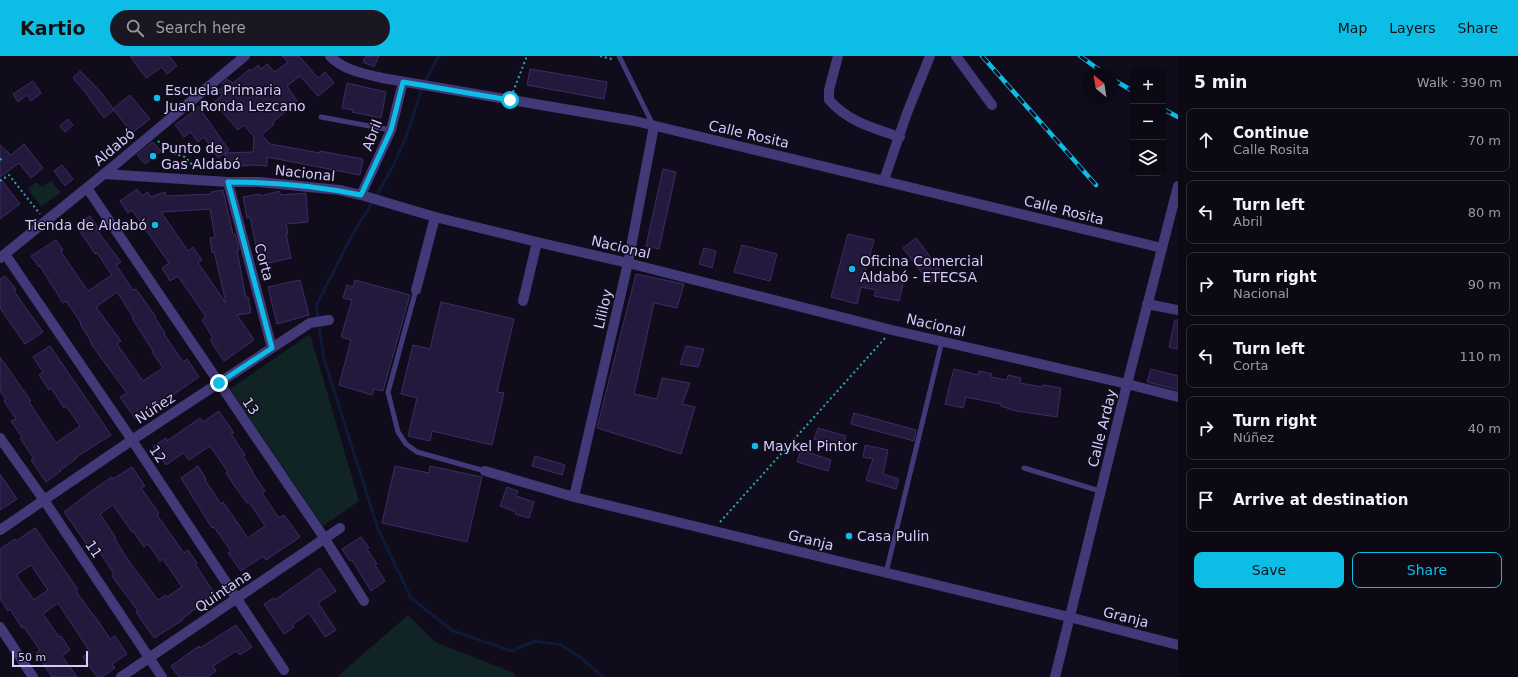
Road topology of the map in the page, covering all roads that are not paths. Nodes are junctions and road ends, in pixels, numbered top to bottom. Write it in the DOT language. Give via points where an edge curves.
graph roads {
  1 [pos="245,56"];
  2 [pos="330,56"];
  3 [pos="619,56"];
  4 [pos="838,56"];
  5 [pos="930,56"];
  6 [pos="956,56"];
  7 [pos="403,82"];
  8 [pos="992,105"];
  9 [pos="321,117"];
  10 [pos="654,126"];
  11 [pos="391,130"];
  12 [pos="900,136"];
  13 [pos="104,174"];
  14 [pos="884,180"];
  15 [pos="228,182"];
  16 [pos="1178,186"];
  17 [pos="86,188"];
  18 [pos="365,196"];
  19 [pos="435,217"];
  20 [pos="537,242"];
  21 [pos="1162,248"];
  22 [pos="3,256"];
  23 [pos="628,263"];
  24 [pos="416,290"];
  25 [pos="523,301"];
  26 [pos="1148,304"];
  27 [pos="1178,310"];
  28 [pos="329,320"];
  29 [pos="942,341"];
  30 [pos="272,348"];
  31 [pos="219,383"];
  32 [pos="1127,384"];
  33 [pos="1178,397"];
  34 [pos="0,438"];
  35 [pos="132,440"];
  36 [pos="1024,468"];
  37 [pos="485,471"];
  38 [pos="1100,491"];
  39 [pos="574,497"];
  40 [pos="44,500"];
  41 [pos="340,528"];
  42 [pos="0,530"];
  43 [pos="325,539"];
  44 [pos="886,572"];
  45 [pos="238,598"];
  46 [pos="364,601"];
  47 [pos="1069,617"];
  48 [pos="0,628"];
  49 [pos="1178,645"];
  50 [pos="150,657"];
  51 [pos="284,670"];
  52 [pos="33,677"];
  53 [pos="120,677"];
  54 [pos="162,677"];
  55 [pos="1055,677"];
  1 -- 13 [label="street, Aldabó"];
  2 -- 7 [label="street, Calle Rosita" via="358,72"];
  3 -- 10 [label="lane"];
  4 -- 12 [label="street" via="828,100 865,126"];
  5 -- 12 [label="street"];
  6 -- 8 [label="street"];
  7 -- 10 [label="street, Calle Rosita"];
  7 -- 11 [label="street, Abril"];
  9 -- 11 [label="lane"];
  10 -- 14 [label="street, Calle Rosita"];
  10 -- 23 [label="street, Lililoy"];
  11 -- 18 [label="street, Abril"];
  12 -- 14 [label="street"];
  13 -- 15 [label="street, Nacional"];
  13 -- 17 [label="street, Aldabó"];
  14 -- 21 [label="street, Calle Rosita"];
  15 -- 18 [label="street, Nacional" via="339,190"];
  15 -- 30 [label="street, Corta"];
  16 -- 21 [label="street, Calle Arday"];
  17 -- 22 [label="street, Aldabó"];
  17 -- 31 [label="street, 13"];
  18 -- 19 [label="street, Nacional"];
  19 -- 20 [label="street, Nacional"];
  19 -- 24 [label="street"];
  20 -- 23 [label="street, Nacional"];
  20 -- 25 [label="street"];
  21 -- 26 [label="street, Calle Arday"];
  22 -- 35 [label="street, 12"];
  23 -- 29 [label="street, Nacional"];
  23 -- 39 [label="street, Lililoy"];
  24 -- 37 [label="lane" via="388,392 398,432 406,444 417,452"];
  26 -- 27 [label="street"];
  26 -- 32 [label="street, Calle Arday"];
  28 -- 30 [label="street, Núñez" via="310,323"];
  29 -- 32 [label="street, Nacional"];
  29 -- 44 [label="lane"];
  30 -- 31 [label="street, Núñez"];
  31 -- 35 [label="street, Núñez"];
  31 -- 43 [label="street, 13"];
  32 -- 33 [label="street, Nacional"];
  32 -- 38 [label="street, Calle Arday"];
  34 -- 40 [label="street, 11"];
  35 -- 40 [label="street, Núñez"];
  35 -- 45 [label="street, 12"];
  36 -- 38 [label="lane"];
  37 -- 39 [label="street, Granja"];
  38 -- 47 [label="street, Calle Arday"];
  39 -- 44 [label="street, Granja"];
  40 -- 42 [label="street, Núñez"];
  40 -- 50 [label="street, 11"];
  41 -- 43 [label="street, Quintana"];
  43 -- 45 [label="street, Quintana"];
  43 -- 46 [label="street, 13"];
  44 -- 47 [label="street, Granja"];
  45 -- 50 [label="street, Quintana"];
  45 -- 51 [label="street, 12"];
  47 -- 49 [label="street, Granja"];
  47 -- 55 [label="street, Calle Arday"];
  48 -- 52 [label="street"];
  50 -- 53 [label="street, Quintana"];
  50 -- 54 [label="street, 11"];
}
